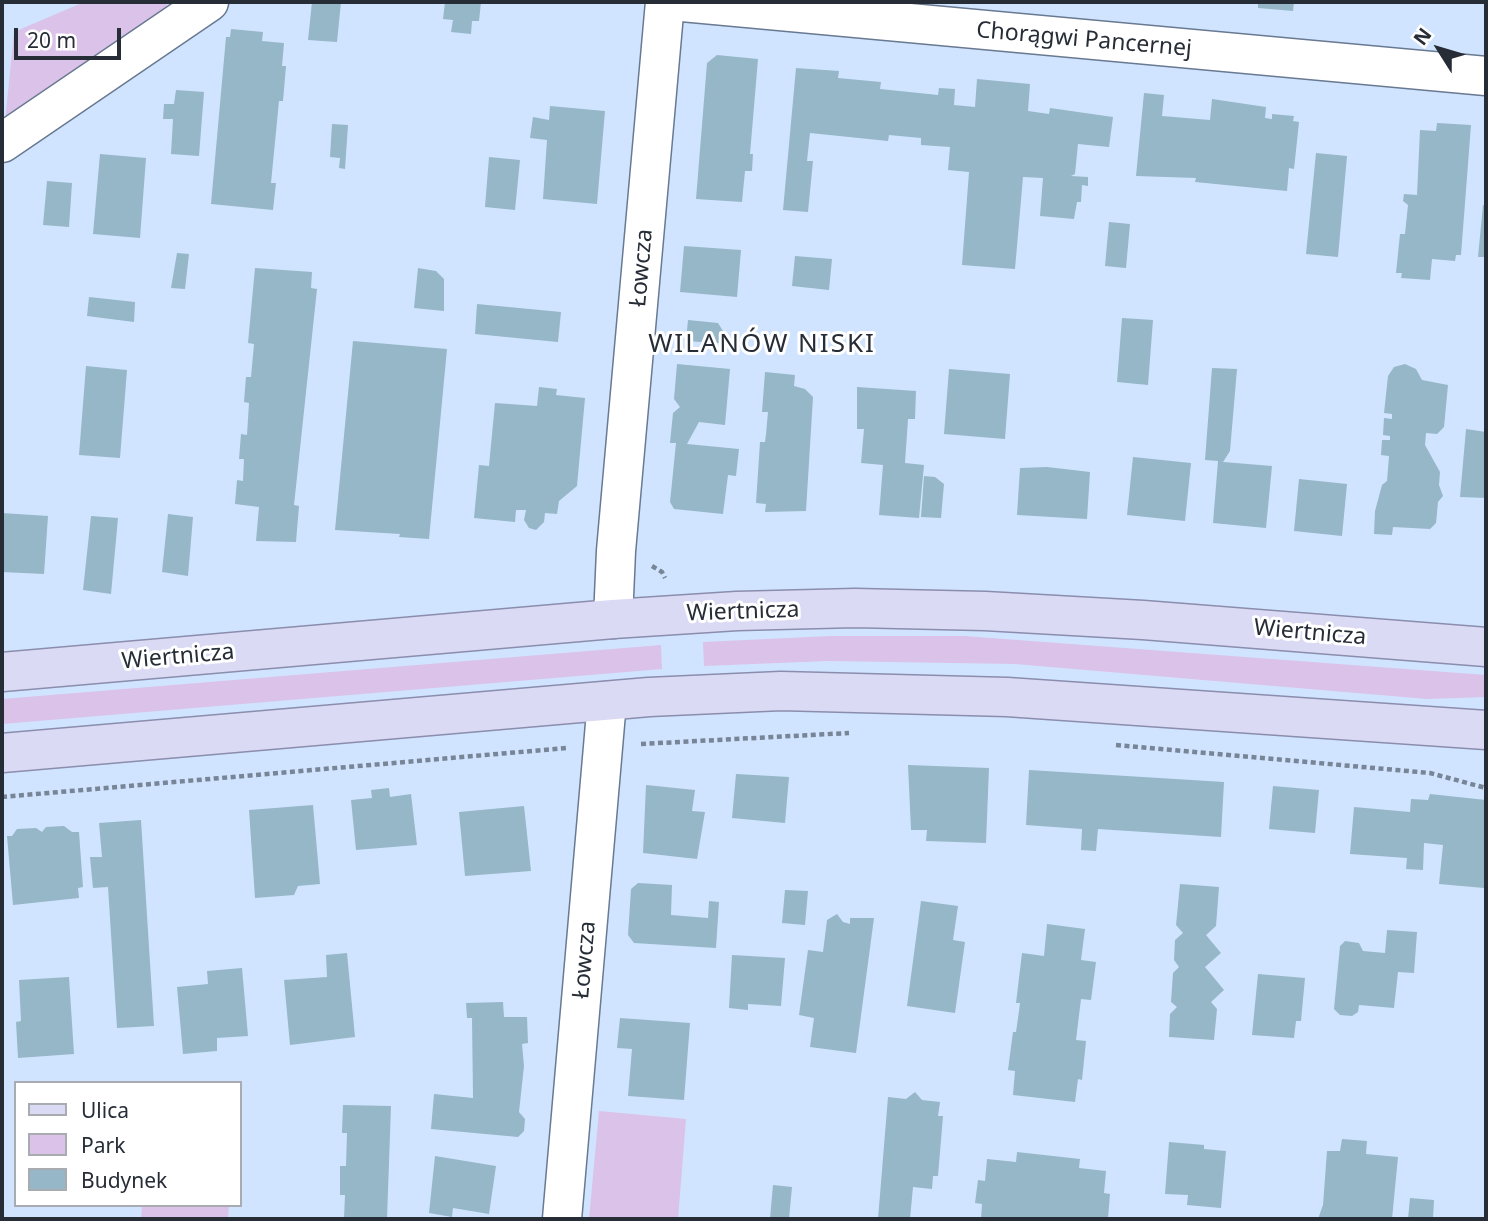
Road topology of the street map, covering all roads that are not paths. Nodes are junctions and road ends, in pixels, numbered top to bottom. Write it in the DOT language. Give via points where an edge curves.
graph roads {
  1 [pos="209,2"];
  2 [pos="665,2"];
  3 [pos="682,2"];
  4 [pos="1486,76"];
  5 [pos="2,143"];
  6 [pos="613,619"];
  7 [pos="1486,648"];
  8 [pos="2,672"];
  9 [pos="607,701"];
  10 [pos="1486,730"];
  11 [pos="2,753"];
  12 [pos="562,1219"];
  1 -- 5 [label="street"];
  2 -- 6 [label="street, Łowcza"];
  3 -- 4 [label="street, Chorągwi Pancernej"];
  6 -- 7 [label="main road, Wiertnicza" via="751,610 985,611"];
  6 -- 8 [label="main road, Wiertnicza"];
  9 -- 10 [label="main road" via="781,691 1007,697"];
  9 -- 11 [label="main road"];
  9 -- 12 [label="street, Łowcza"];
}
